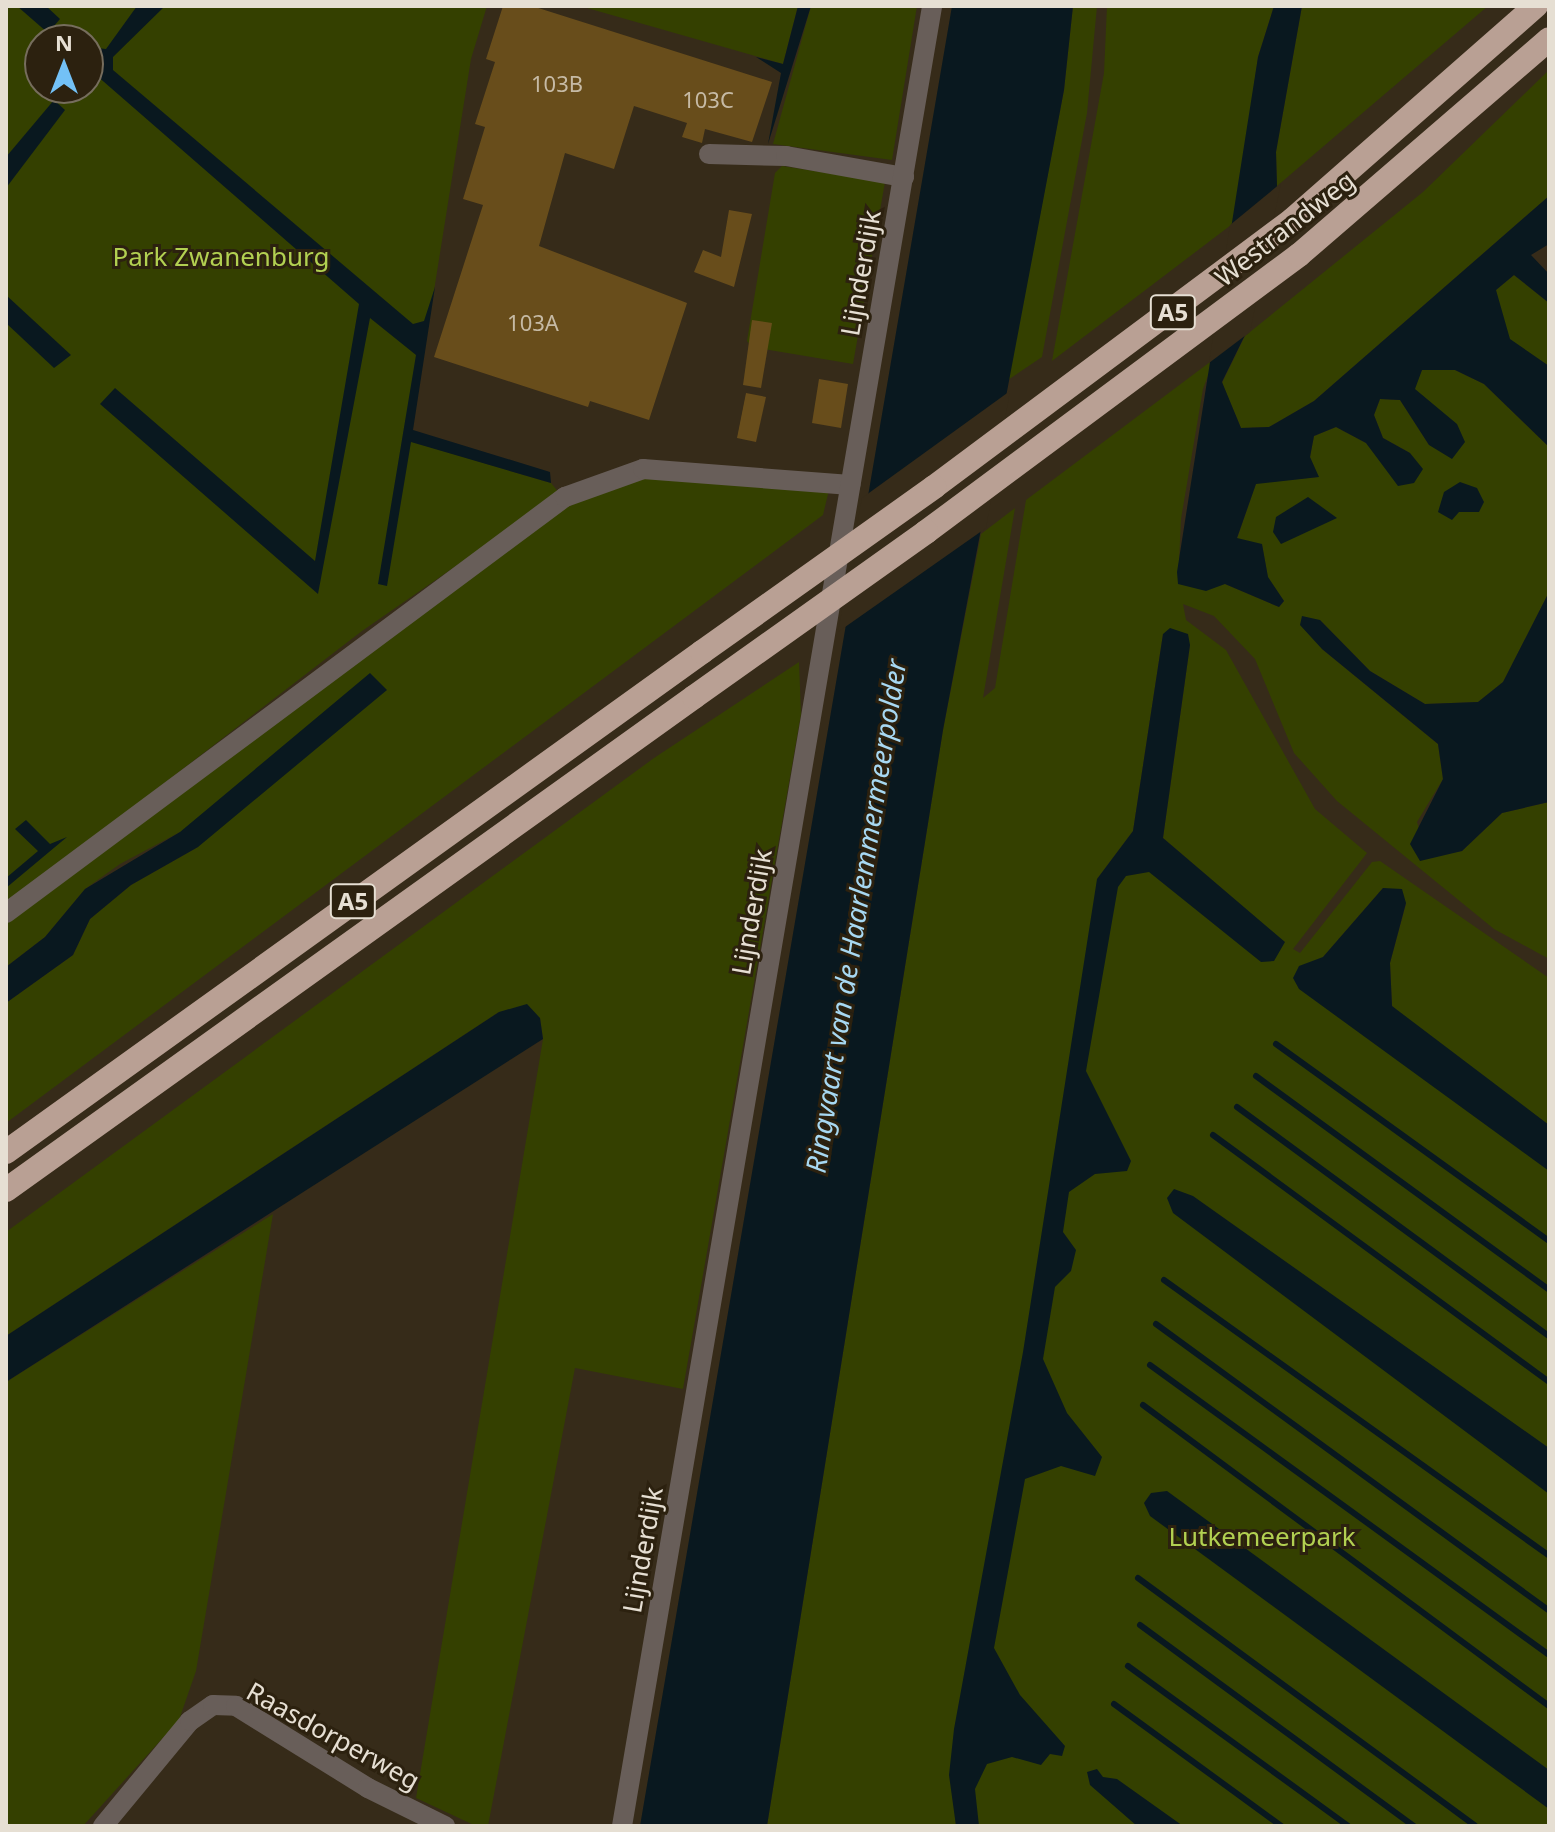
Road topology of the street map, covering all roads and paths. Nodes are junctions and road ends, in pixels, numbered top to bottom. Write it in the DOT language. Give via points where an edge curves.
graph roads {
  1 [pos="932,6"];
  2 [pos="1536,6"];
  3 [pos="1549,39"];
  4 [pos="709,154"];
  5 [pos="904,177"];
  6 [pos="850,485"];
  7 [pos="6,913"];
  8 [pos="6,1152"];
  9 [pos="6,1190"];
  10 [pos="103,1826"];
  11 [pos="445,1826"];
  12 [pos="622,1826"];
  1 -- 5 [label="street, Lijnderdijk"];
  2 -- 8 [label="highway, Westrandweg / A5, bridge" via="1402,126 1215,280"];
  3 -- 9 [label="highway, Westrandweg / A5, bridge" via="1394,178 1151,368"];
  4 -- 5 [label="street" via="786,156"];
  5 -- 6 [label="street, Lijnderdijk"];
  6 -- 7 [label="street" via="643,469 565,497"];
  6 -- 12 [label="street, Lijnderdijk"];
  10 -- 11 [label="street, Raasdorperweg" via="190,1721 213,1705 236,1706 368,1788"];
}
